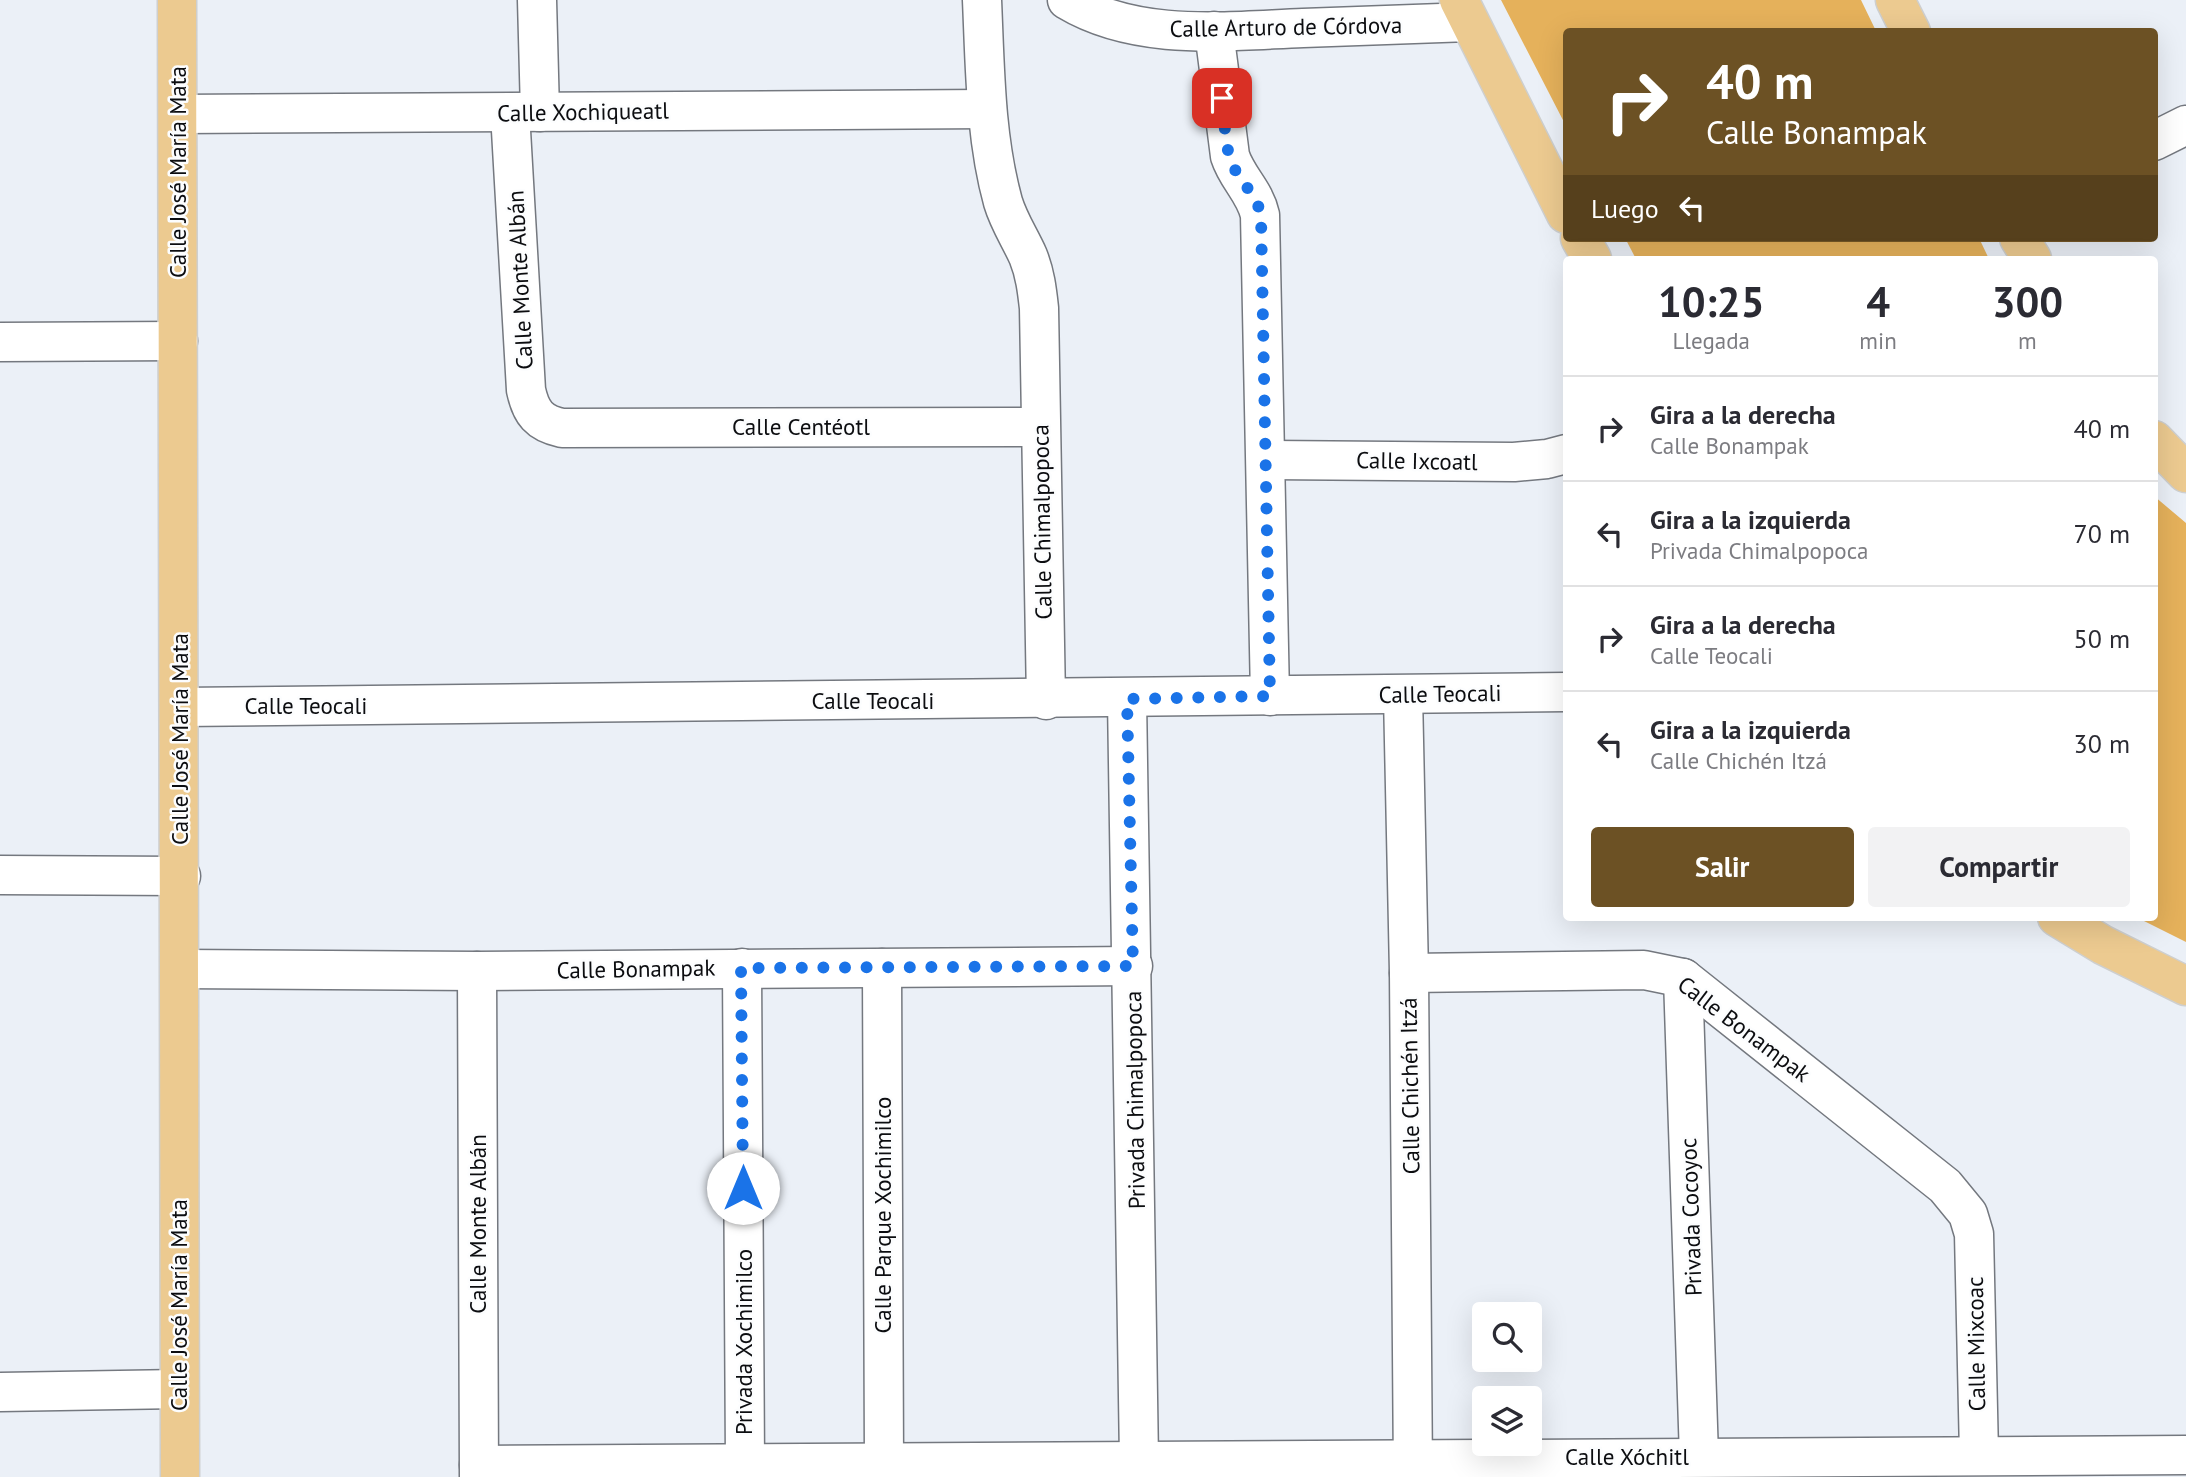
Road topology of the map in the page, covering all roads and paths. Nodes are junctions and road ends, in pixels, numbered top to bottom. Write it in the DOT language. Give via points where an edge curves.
graph roads {
  1 [pos="177,0"];
  2 [pos="537,0"];
  3 [pos="982,0"];
  4 [pos="1067,0"];
  5 [pos="1895,0"];
  6 [pos="1464,11"];
  7 [pos="1909,28"];
  8 [pos="1214,32"];
  9 [pos="987,109"];
  10 [pos="525,112"];
  11 [pos="179,114"];
  12 [pos="2186,125"];
  13 [pos="2158,139"];
  14 [pos="1563,208"];
  15 [pos="178,341"];
  16 [pos="0,342"];
  17 [pos="1040,427"];
  18 [pos="562,428"];
  19 [pos="2158,444"];
  20 [pos="1563,455"];
  21 [pos="1267,460"];
  22 [pos="2186,473"];
  23 [pos="1563,692"];
  24 [pos="1403,695"];
  25 [pos="1270,696"];
  26 [pos="1127,699"];
  27 [pos="1046,700"];
  28 [pos="180,707"];
  29 [pos="0,876"];
  30 [pos="181,876"];
  31 [pos="2064,921"];
  32 [pos="1133,966"];
  33 [pos="741,968"];
  34 [pos="882,968"];
  35 [pos="180,969"];
  36 [pos="477,971"];
  37 [pos="1409,973"];
  38 [pos="1683,978"];
  39 [pos="2186,986"];
  40 [pos="1973,1234"];
  41 [pos="179,1390"];
  42 [pos="0,1392"];
  43 [pos="1979,1454"];
  44 [pos="2186,1455"];
  45 [pos="1699,1456"];
  46 [pos="1139,1460"];
  47 [pos="884,1462"];
  48 [pos="745,1464"];
  49 [pos="1413,1467"];
  50 [pos="479,1471"];
  51 [pos="180,1477"];
  1 -- 11 [label="main road, Calle José María Mata"];
  2 -- 10 [label="street, Calle Monte Albán"];
  3 -- 9 [label="street, Calle Chimalpopoca"];
  4 -- 8 [label="street, Calle Arturo de Córdova" via="1120,22"];
  5 -- 7 [label="main road"];
  6 -- 8 [label="street, Calle Arturo de Córdova"];
  6 -- 14 [label="main road"];
  8 -- 21 [label="street" via="1230,156 1261,215"];
  9 -- 10 [label="street, Calle Xochiqueatl"];
  9 -- 17 [label="street, Calle Chimalpopoca" via="1002,200 1036,280"];
  10 -- 11 [label="street, Calle Xochiqueatl"];
  10 -- 18 [label="street, Calle Monte Albán" via="526,390 537,418"];
  11 -- 15 [label="main road, Calle José María Mata"];
  12 -- 13 [label="street"];
  15 -- 16 [label="street"];
  15 -- 28 [label="main road, Calle José María Mata"];
  17 -- 18 [label="street, Calle Centéotl"];
  17 -- 27 [label="street, Calle Chimalpopoca"];
  19 -- 22 [label="main road"];
  20 -- 21 [label="street, Calle Ixcoatl" via="1514,462"];
  21 -- 25 [label="street"];
  23 -- 24 [label="street, Calle Teocali"];
  24 -- 25 [label="street, Calle Teocali"];
  24 -- 37 [label="street, Calle Chichén Itzá"];
  25 -- 26 [label="street, Calle Teocali"];
  26 -- 27 [label="street, Calle Teocali"];
  26 -- 32 [label="street, Privada Chimalpopoca"];
  27 -- 28 [label="street, Calle Teocali"];
  28 -- 30 [label="main road, Calle José María Mata"];
  29 -- 30 [label="street"];
  30 -- 35 [label="main road, Calle José María Mata"];
  31 -- 39 [label="main road"];
  32 -- 34 [label="street, Calle Bonampak"];
  32 -- 46 [label="street, Privada Chimalpopoca"];
  33 -- 34 [label="street, Calle Bonampak"];
  33 -- 36 [label="street, Calle Bonampak"];
  33 -- 48 [label="street, Privada Xochimilco"];
  34 -- 47 [label="street, Calle Parque Xochimilco"];
  35 -- 36 [label="street, Calle Bonampak"];
  35 -- 41 [label="main road, Calle José María Mata"];
  36 -- 50 [label="street, Calle Monte Albán"];
  37 -- 38 [label="street, Calle Bonampak" via="1644,970"];
  37 -- 49 [label="street, Calle Chichén Itzá"];
  38 -- 40 [label="street, Calle Bonampak" via="1945,1186 1968,1214"];
  38 -- 45 [label="street, Privada Cocoyoc"];
  40 -- 43 [label="street, Calle Mixcoac"];
  41 -- 42 [label="street"];
  41 -- 51 [label="main road, Calle José María Mata"];
  43 -- 44 [label="street, Calle Xóchitl"];
  43 -- 45 [label="street, Calle Xóchitl"];
  45 -- 49 [label="street, Calle Xóchitl"];
  46 -- 47 [label="street, Calle Xóchitl"];
  46 -- 49 [label="street, Calle Xóchitl"];
  47 -- 48 [label="street, Calle Xóchitl"];
  48 -- 50 [label="street, Calle Xóchitl"];
}
